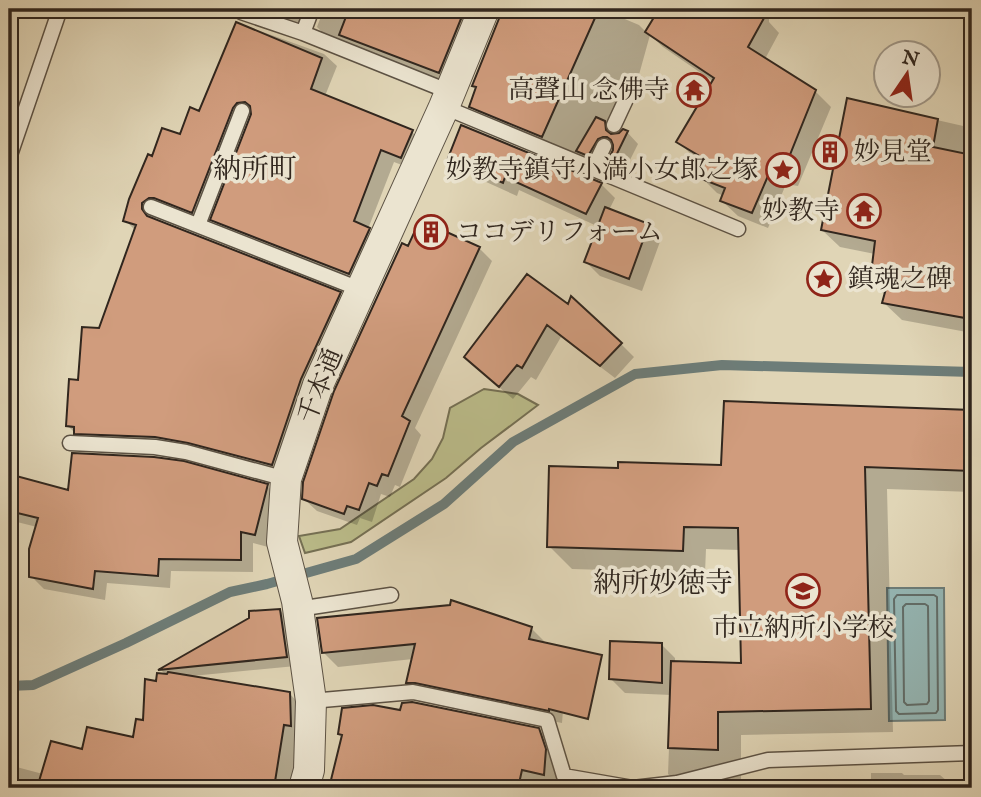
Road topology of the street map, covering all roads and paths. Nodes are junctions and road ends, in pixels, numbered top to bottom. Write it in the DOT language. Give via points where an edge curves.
graph roads {
  1 [pos="60,9"];
  2 [pos="312,9"];
  3 [pos="484,9"];
  4 [pos="241,12"];
  5 [pos="303,33"];
  6 [pos="628,94"];
  7 [pos="447,99"];
  8 [pos="242,111"];
  9 [pos="614,125"];
  10 [pos="604,145"];
  11 [pos="9,158"];
  12 [pos="593,169"];
  13 [pos="151,206"];
  14 [pos="198,225"];
  15 [pos="738,229"];
  16 [pos="362,290"];
  17 [pos="70,443"];
  18 [pos="286,479"];
  19 [pos="391,595"];
  20 [pos="297,605"];
  21 [pos="311,701"];
  22 [pos="972,753"];
  23 [pos="678,785"];
  24 [pos="304,788"];
  1 -- 11 [label="lane"];
  2 -- 5 [label="lane"];
  3 -- 7 [label="street, 千本通"];
  4 -- 5 [label="lane"];
  5 -- 7 [label="lane"];
  6 -- 9 [label="lane"];
  7 -- 12 [label="lane"];
  7 -- 16 [label="street, 千本通"];
  8 -- 14 [label="lane"];
  10 -- 12 [label="lane"];
  12 -- 15 [label="lane"];
  13 -- 14 [label="lane"];
  14 -- 16 [label="lane"];
  16 -- 18 [label="street, 千本通" via="318,385"];
  17 -- 18 [label="lane" via="186,452"];
  18 -- 20 [label="street, 千本通" via="282,542"];
  19 -- 20 [label="lane"];
  20 -- 21 [label="street, 千本通"];
  21 -- 23 [label="lane" via="413,692 547,720 564,776 633,788"];
  21 -- 24 [label="street, 千本通" via="309,770"];
  22 -- 23 [label="lane" via="768,760"];
}
